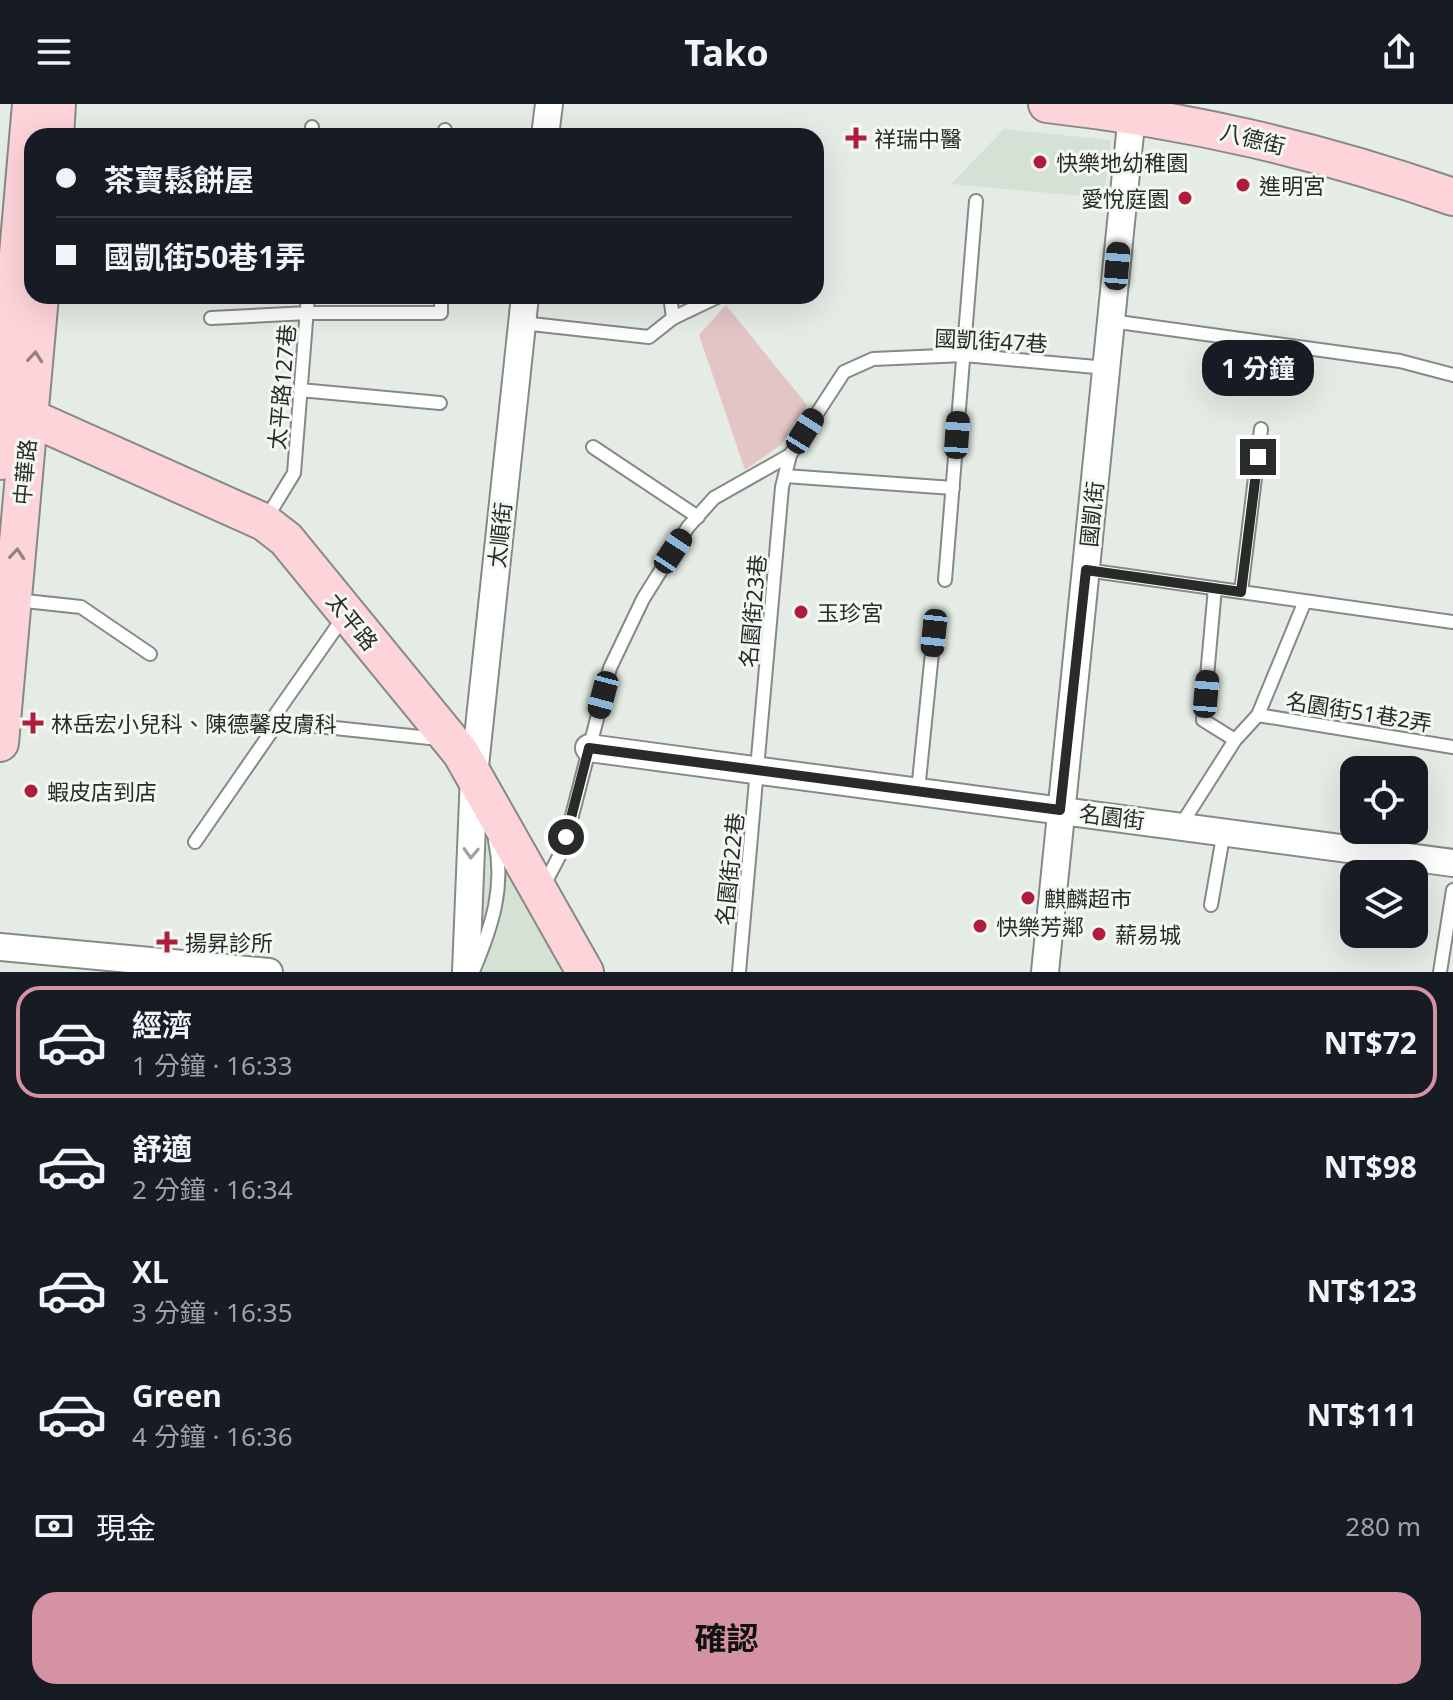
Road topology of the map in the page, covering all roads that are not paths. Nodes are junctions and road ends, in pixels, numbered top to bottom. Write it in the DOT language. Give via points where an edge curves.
graph roads {
  1 [pos="31,104"];
  2 [pos="57,104"];
  3 [pos="549,104"];
  4 [pos="1047,104"];
  5 [pos="1132,109"];
  6 [pos="29,128"];
  7 [pos="56,128"];
  8 [pos="546,128"];
  9 [pos="1453,197"];
  10 [pos="976,201"];
  11 [pos="24,211"];
  12 [pos="38,304"];
  13 [pos="308,304"];
  14 [pos="441,304"];
  15 [pos="524,304"];
  16 [pos="671,304"];
  17 [pos="702,304"];
  18 [pos="308,313"];
  19 [pos="211,318"];
  20 [pos="673,318"];
  21 [pos="1111,321"];
  22 [pos="522,323"];
  23 [pos="964,355"];
  24 [pos="1107,368"];
  25 [pos="1453,375"];
  26 [pos="300,390"];
  27 [pos="440,403"];
  28 [pos="11,409"];
  29 [pos="1261,429"];
  30 [pos="593,447"];
  31 [pos="790,455"];
  32 [pos="0,461"];
  33 [pos="785,476"];
  34 [pos="953,488"];
  35 [pos="698,517"];
  36 [pos="264,522"];
  37 [pos="1086,570"];
  38 [pos="945,580"];
  39 [pos="1215,588"];
  40 [pos="1241,592"];
  41 [pos="13,600"];
  42 [pos="1305,601"];
  43 [pos="346,612"];
  44 [pos="1453,622"];
  45 [pos="934,633"];
  46 [pos="150,654"];
  47 [pos="1258,715"];
  48 [pos="450,740"];
  49 [pos="1235,740"];
  50 [pos="0,743"];
  51 [pos="1453,747"];
  52 [pos="589,748"];
  53 [pos="759,770"];
  54 [pos="480,785"];
  55 [pos="918,791"];
  56 [pos="1060,810"];
  57 [pos="1181,825"];
  58 [pos="1224,831"];
  59 [pos="1453,863"];
  60 [pos="1453,890"];
  61 [pos="540,892"];
  62 [pos="1211,905"];
  63 [pos="0,947"];
  64 [pos="269,972"];
  65 [pos="466,972"];
  66 [pos="473,972"];
  67 [pos="585,972"];
  68 [pos="739,972"];
  69 [pos="1045,972"];
  70 [pos="1440,972"];
  1 -- 6 [label="street, 中華路"];
  2 -- 7 [label="street"];
  3 -- 8 [label="street"];
  4 -- 5 [label="street, 八德街"];
  5 -- 9 [label="street, 八德街" via="1365,166"];
  5 -- 21 [label="street, 國凱街"];
  10 -- 23 [label="lane"];
  11 -- 28 [label="street, 中華路"];
  28 -- 12 [label="street, 中華路, one-way"];
  13 -- 18 [label="lane, 太平路127巷"];
  14 -- 18 [label="lane" via="441,313"];
  15 -- 22 [label="street, 太順街"];
  16 -- 20 [label="lane"];
  17 -- 20 [label="lane"];
  18 -- 19 [label="lane"];
  18 -- 26 [label="lane, 太平路127巷"];
  20 -- 22 [label="lane" via="649,337"];
  21 -- 24 [label="street, 國凱街"];
  21 -- 25 [label="lane" via="1400,361"];
  22 -- 54 [label="street, 太順街"];
  23 -- 24 [label="lane, 國凱街47巷"];
  23 -- 31 [label="lane, 國凱街47巷" via="873,359 844,372"];
  23 -- 34 [label="lane"];
  24 -- 37 [label="street, 國凱街"];
  26 -- 27 [label="lane"];
  26 -- 36 [label="lane, 太平路127巷" via="294,473"];
  28 -- 32 [label="street, 中華路"];
  28 -- 36 [label="street, 太平路"];
  41 -- 28 [label="street, 中華路, one-way"];
  29 -- 40 [label="lane"];
  30 -- 35 [label="lane"];
  31 -- 33 [label="lane, 名園街23巷"];
  31 -- 35 [label="lane" via="714,498"];
  33 -- 34 [label="lane"];
  33 -- 53 [label="lane, 名園街23巷"];
  34 -- 38 [label="lane"];
  35 -- 52 [label="lane" via="643,599 610,668"];
  36 -- 43 [label="street, 太平路" via="286,539"];
  37 -- 39 [label="lane"];
  37 -- 56 [label="street, 國凱街"];
  39 -- 40 [label="lane"];
  39 -- 49 [label="lane" via="1203,720"];
  40 -- 42 [label="lane"];
  41 -- 46 [label="lane" via="81,607"];
  41 -- 50 [label="street, 中華路"];
  42 -- 44 [label="lane"];
  42 -- 47 [label="lane"];
  43 -- 48 [label="street, 太平路"];
  43 -- 48 [label="lane" via="189,846 278,722"];
  45 -- 55 [label="lane"];
  47 -- 49 [label="lane"];
  47 -- 51 [label="lane, 名園街51巷2弄"];
  48 -- 54 [label="street, 太平路"];
  49 -- 57 [label="lane"];
  52 -- 53 [label="street, 名園街"];
  52 -- 61 [label="lane" via="564,847"];
  53 -- 55 [label="street, 名園街"];
  53 -- 68 [label="lane, 名園街22巷"];
  54 -- 61 [label="street, 太平路"];
  54 -- 65 [label="street, 太順街, one-way"];
  54 -- 66 [label="lane" via="501,865 494,920"];
  55 -- 56 [label="street, 名園街"];
  56 -- 57 [label="street, 名園街"];
  56 -- 69 [label="street, 國凱街"];
  57 -- 58 [label="street, 名園街"];
  58 -- 59 [label="street, 名園街"];
  58 -- 62 [label="lane"];
  60 -- 70 [label="lane"];
  61 -- 67 [label="street, 太平路"];
  63 -- 64 [label="street"];
}
